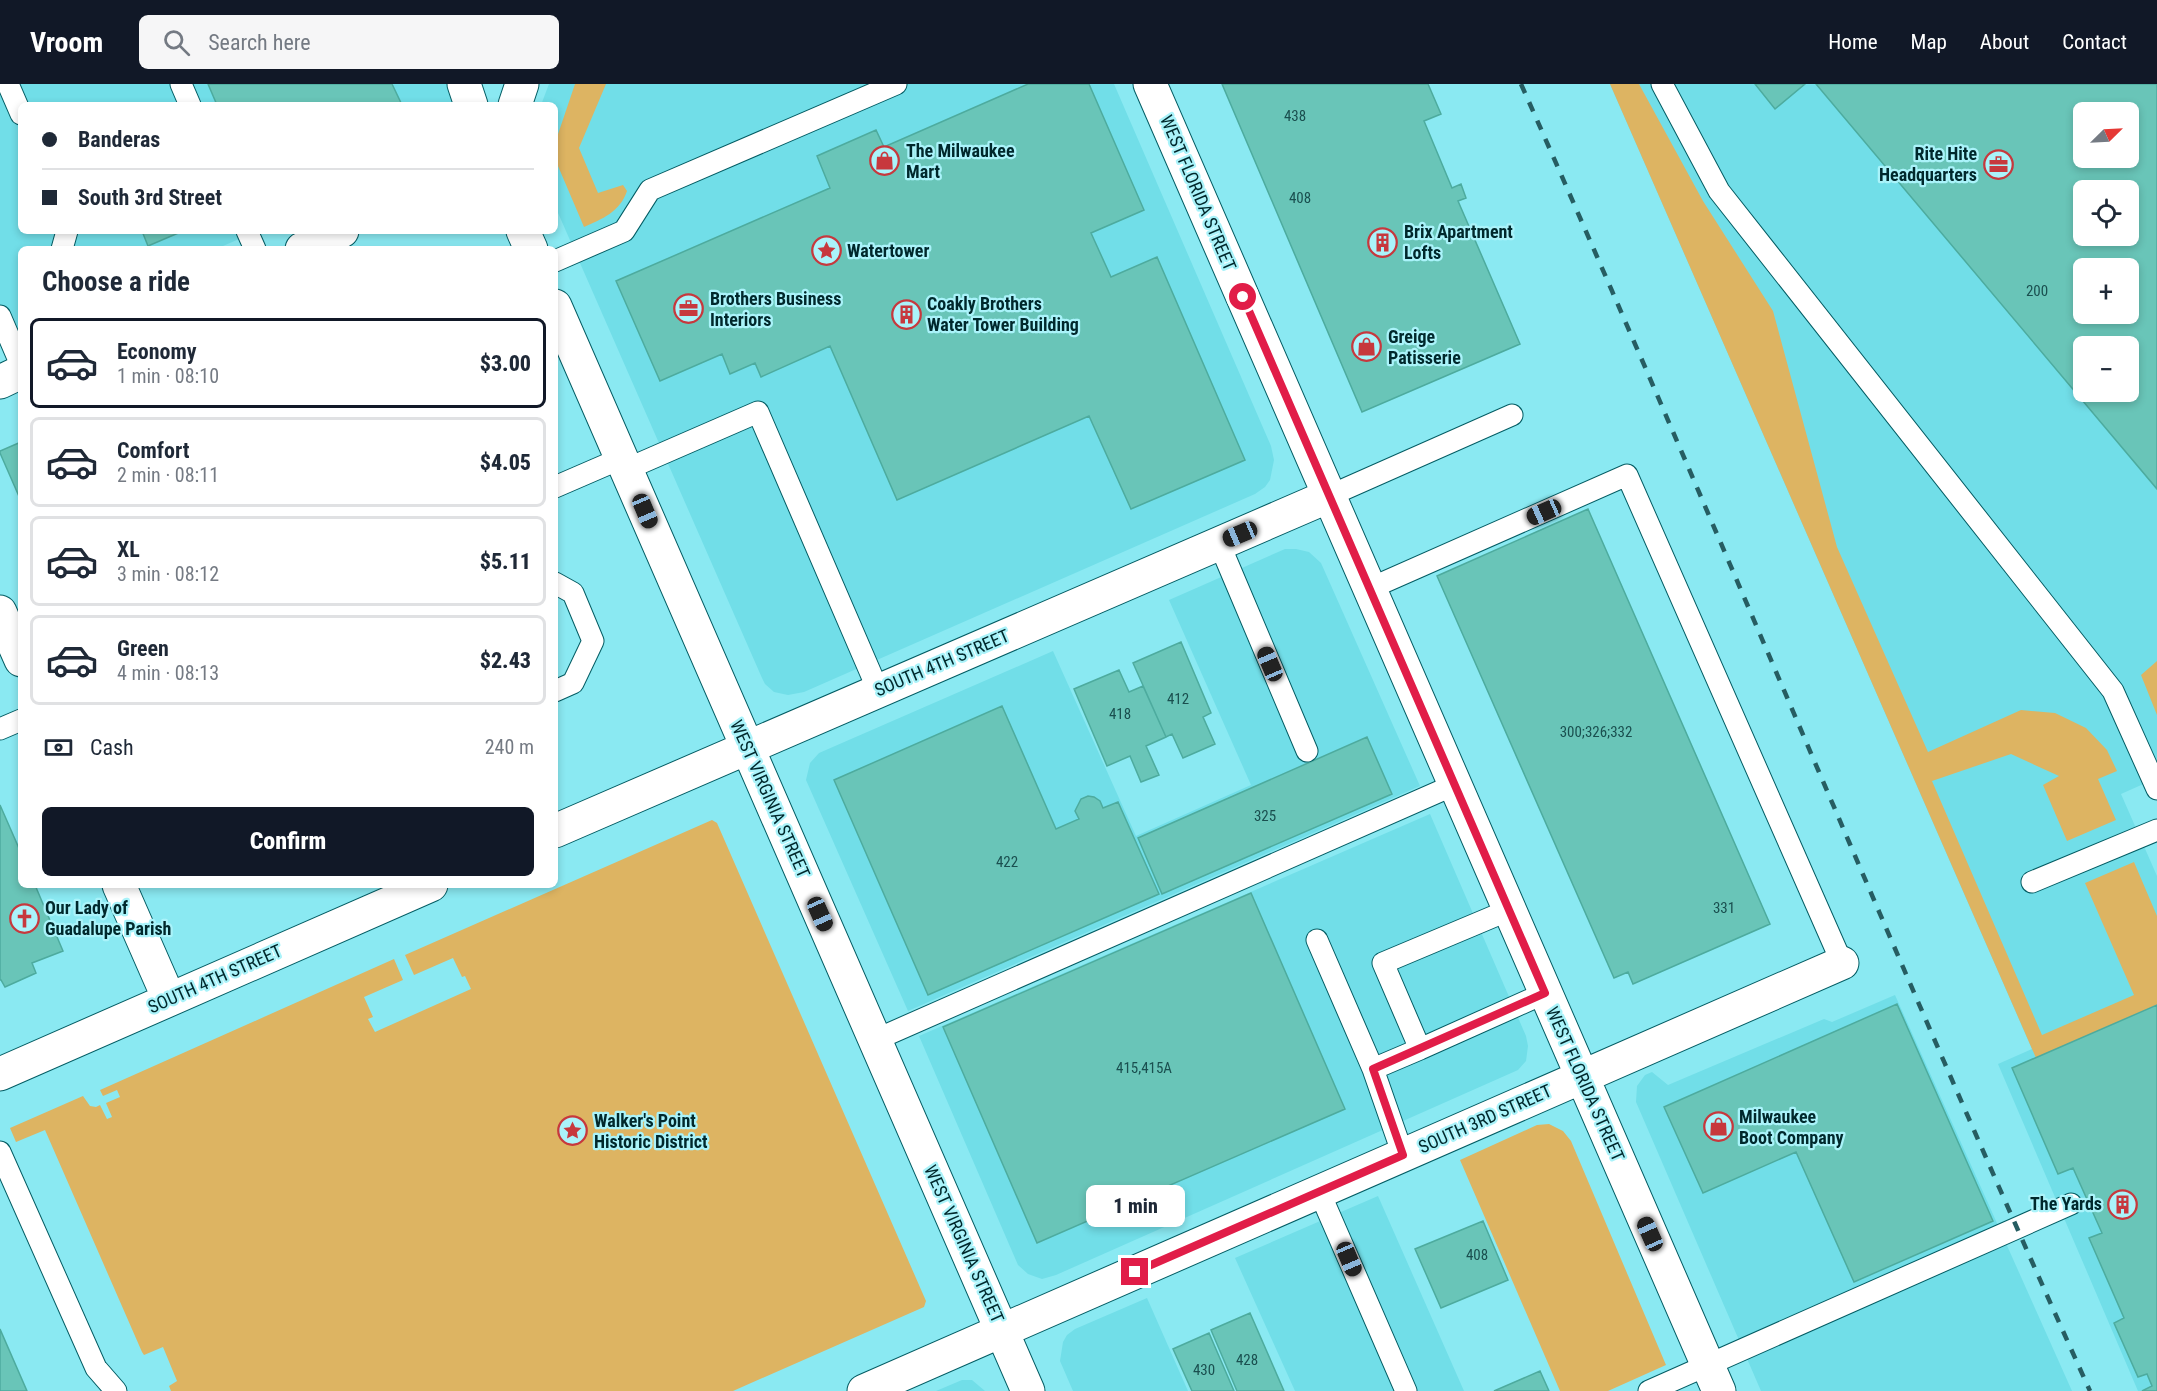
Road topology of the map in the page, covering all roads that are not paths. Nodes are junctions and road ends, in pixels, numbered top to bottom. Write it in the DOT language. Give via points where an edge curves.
graph roads {
  1 [pos="8,84"];
  2 [pos="181,84"];
  3 [pos="464,84"];
  4 [pos="522,84"];
  5 [pos="896,84"];
  6 [pos="1150,84"];
  7 [pos="1662,84"];
  8 [pos="189,102"];
  9 [pos="470,102"];
  10 [pos="516,102"];
  11 [pos="18,107"];
  12 [pos="335,234"];
  13 [pos="309,246"];
  14 [pos="558,260"];
  15 [pos="558,313"];
  16 [pos="0,316"];
  17 [pos="18,359"];
  18 [pos="18,373"];
  19 [pos="0,382"];
  20 [pos="1512,415"];
  21 [pos="624,463"];
  22 [pos="558,486"];
  23 [pos="1329,496"];
  24 [pos="1219,543"];
  25 [pos="558,585"];
  26 [pos="1371,588"];
  27 [pos="0,612"];
  28 [pos="18,653"];
  29 [pos="558,690"];
  30 [pos="878,690"];
  31 [pos="18,721"];
  32 [pos="0,729"];
  33 [pos="748,747"];
  34 [pos="1307,752"];
  35 [pos="1454,785"];
  36 [pos="2157,789"];
  37 [pos="558,830"];
  38 [pos="2157,830"];
  39 [pos="2032,882"];
  40 [pos="120,888"];
  41 [pos="424,888"];
  42 [pos="1509,910"];
  43 [pos="1317,940"];
  44 [pos="1842,963"];
  45 [pos="1545,993"];
  46 [pos="169,999"];
  47 [pos="875,1040"];
  48 [pos="1420,1049"];
  49 [pos="1373,1069"];
  50 [pos="0,1074"];
  51 [pos="1581,1077"];
  52 [pos="0,1152"];
  53 [pos="1403,1155"];
  54 [pos="1320,1191"];
  55 [pos="2071,1204"];
  56 [pos="1002,1331"];
  57 [pos="1714,1378"];
  58 [pos="116,1391"];
  59 [pos="864,1391"];
  60 [pos="1028,1391"];
  61 [pos="1406,1391"];
  62 [pos="1649,1391"];
  1 -- 11 [label="lane"];
  2 -- 8 [label="lane"];
  3 -- 9 [label="street"];
  4 -- 10 [label="street"];
  5 -- 14 [label="lane" via="650,190 624,231"];
  6 -- 23 [label="street, WEST FLORIDA STREET"];
  7 -- 36 [label="lane" via="1719,191 2113,691"];
  12 -- 13 [label="street"];
  15 -- 21 [label="street, WEST VIRGINIA STREET"];
  16 -- 17 [label="lane"];
  18 -- 19 [label="street"];
  20 -- 23 [label="lane"];
  21 -- 22 [label="lane"];
  21 -- 30 [label="lane" via="758,412"];
  21 -- 33 [label="street, WEST VIRGINIA STREET"];
  23 -- 24 [label="street, SOUTH 4TH STREET"];
  23 -- 26 [label="street, WEST FLORIDA STREET"];
  24 -- 30 [label="street, SOUTH 4TH STREET"];
  24 -- 34 [label="lane"];
  25 -- 29 [label="lane" via="573,593 593,641 573,683"];
  26 -- 35 [label="street, WEST FLORIDA STREET"];
  26 -- 44 [label="lane" via="1627,476"];
  27 -- 28 [label="street"];
  30 -- 33 [label="street, SOUTH 4TH STREET"];
  31 -- 32 [label="lane"];
  33 -- 37 [label="street, SOUTH 4TH STREET"];
  33 -- 47 [label="street, WEST VIRGINIA STREET"];
  35 -- 42 [label="street, WEST FLORIDA STREET"];
  35 -- 47 [label="lane"];
  38 -- 39 [label="lane"];
  40 -- 46 [label="street"];
  41 -- 46 [label="street, SOUTH 4TH STREET"];
  42 -- 45 [label="street, WEST FLORIDA STREET"];
  42 -- 48 [label="lane" via="1383,963"];
  43 -- 49 [label="lane"];
  44 -- 51 [label="street, SOUTH 3RD STREET"];
  45 -- 48 [label="lane"];
  45 -- 51 [label="street, WEST FLORIDA STREET"];
  46 -- 50 [label="street, SOUTH 4TH STREET"];
  47 -- 56 [label="street, WEST VIRGINIA STREET"];
  48 -- 49 [label="lane"];
  49 -- 53 [label="lane"];
  51 -- 53 [label="street, SOUTH 3RD STREET"];
  51 -- 57 [label="street, WEST FLORIDA STREET"];
  52 -- 58 [label="lane" via="96,1368"];
  53 -- 54 [label="street, SOUTH 3RD STREET"];
  54 -- 56 [label="street, SOUTH 3RD STREET"];
  54 -- 61 [label="lane"];
  55 -- 57 [label="lane"];
  56 -- 59 [label="street, SOUTH 3RD STREET"];
  56 -- 60 [label="street, WEST VIRGINIA STREET"];
  57 -- 62 [label="lane"];
}
